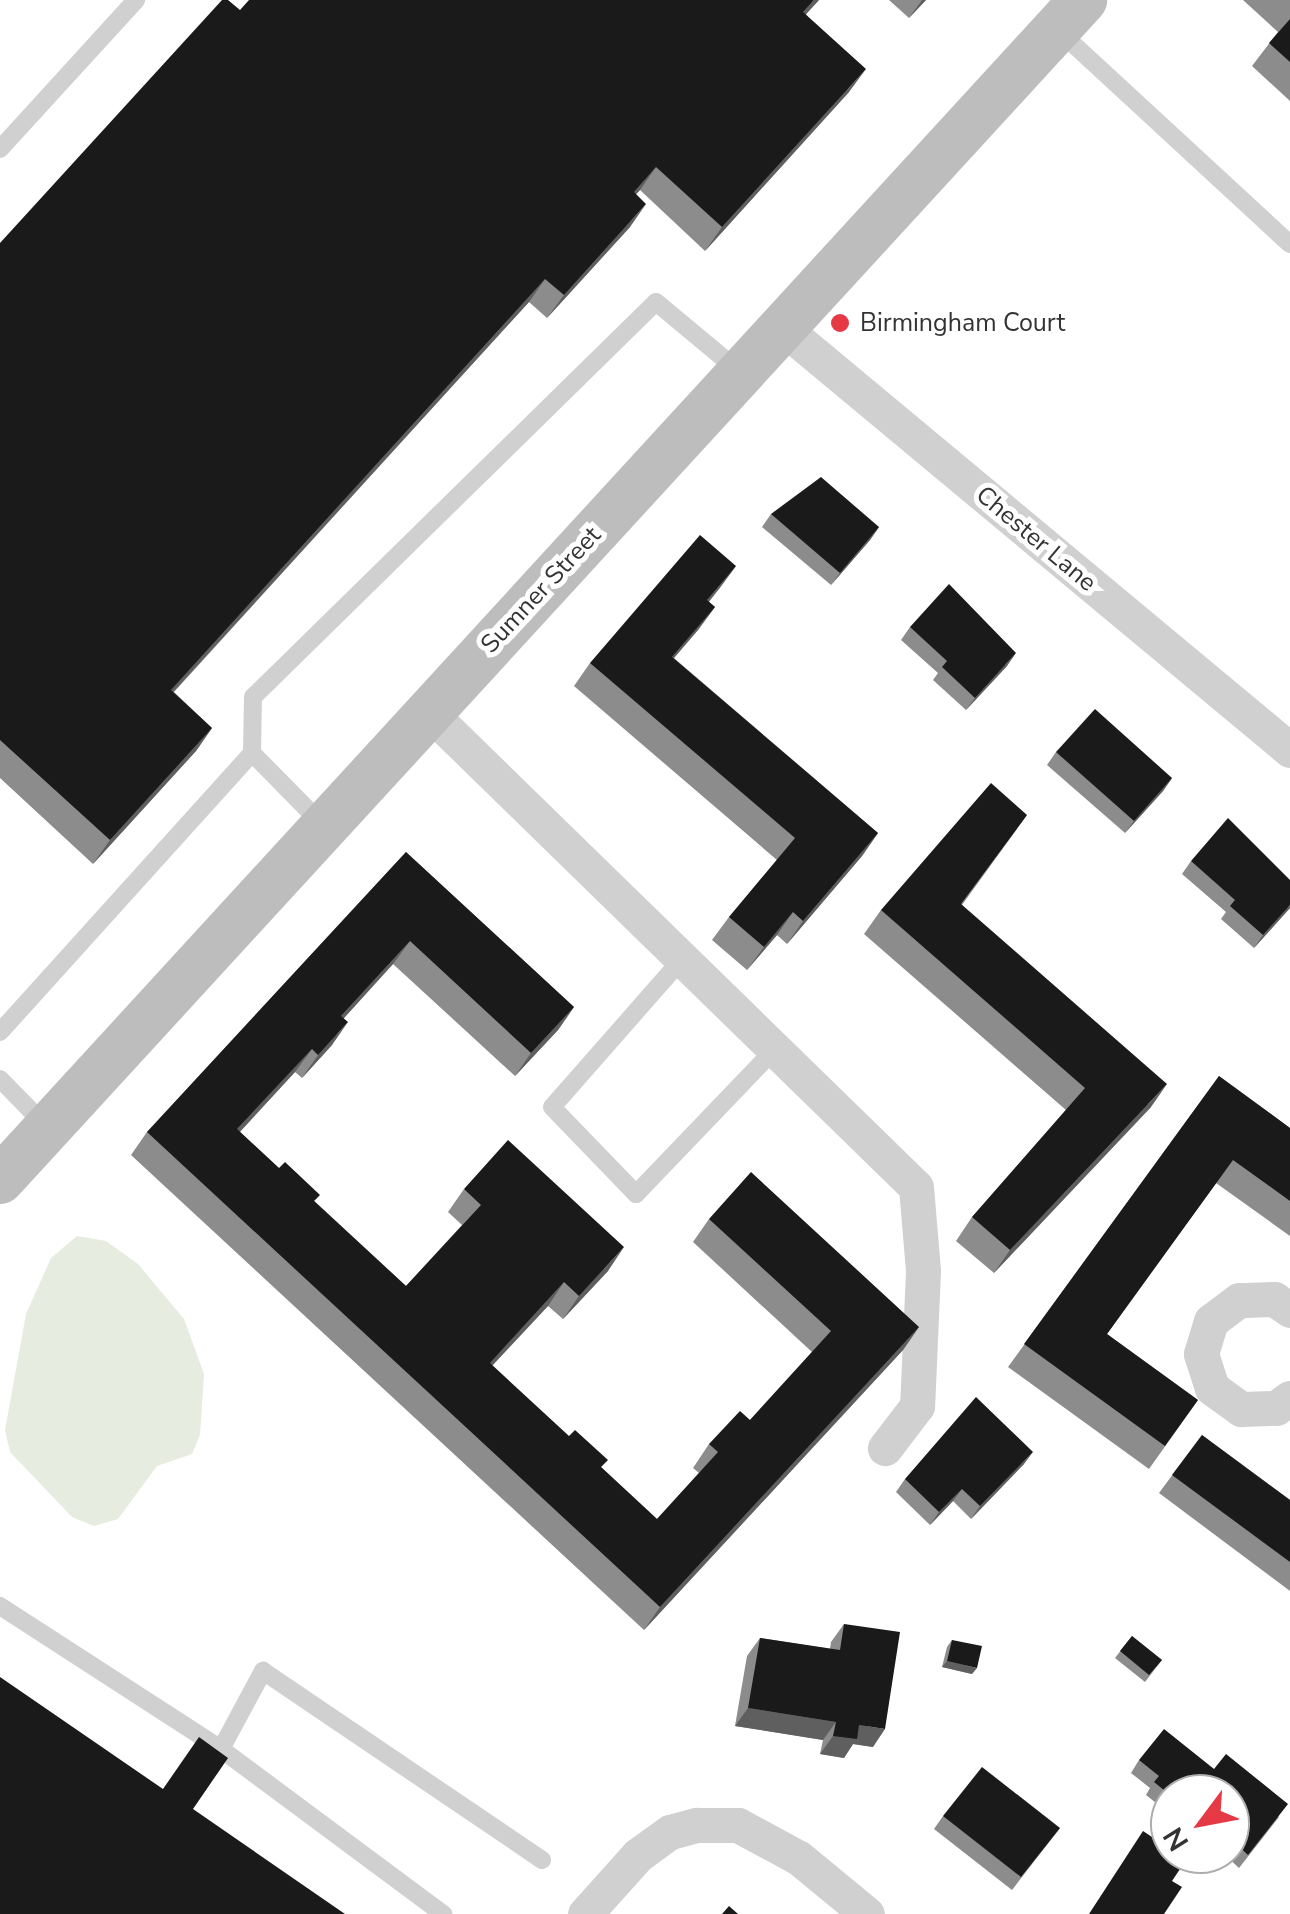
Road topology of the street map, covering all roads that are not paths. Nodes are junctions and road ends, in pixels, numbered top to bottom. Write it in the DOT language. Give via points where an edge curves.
graph roads {
  1 [pos="136,0"];
  2 [pos="1070,14"];
  3 [pos="0,149"];
  4 [pos="1290,244"];
  5 [pos="782,327"];
  6 [pos="741,372"];
  7 [pos="429,712"];
  8 [pos="1290,750"];
  9 [pos="252,753"];
  10 [pos="324,826"];
  11 [pos="683,958"];
  12 [pos="0,1032"];
  13 [pos="774,1050"];
  14 [pos="0,1079"];
  15 [pos="48,1127"];
  16 [pos="0,1180"];
  17 [pos="1290,1310"];
  18 [pos="1290,1398"];
  19 [pos="884,1448"];
  20 [pos="0,1606"];
  21 [pos="222,1749"];
  22 [pos="542,1860"];
  23 [pos="443,1914"];
  24 [pos="585,1914"];
  25 [pos="867,1914"];
  1 -- 3 [label="lane"];
  2 -- 4 [label="lane"];
  2 -- 5 [label="street, Sumner Street"];
  5 -- 6 [label="street, Sumner Street"];
  5 -- 8 [label="street, Chester Lane"];
  6 -- 7 [label="street, Sumner Street"];
  6 -- 9 [label="lane" via="656,302 254,697"];
  7 -- 10 [label="street, Sumner Street"];
  7 -- 11 [label="street"];
  9 -- 10 [label="lane"];
  9 -- 12 [label="lane"];
  10 -- 15 [label="street, Sumner Street"];
  11 -- 13 [label="street"];
  11 -- 13 [label="lane" via="552,1106 636,1194"];
  13 -- 19 [label="street" via="916,1187 924,1271 917,1406"];
  14 -- 15 [label="lane"];
  15 -- 16 [label="street, Sumner Street"];
  17 -- 18 [label="street" via="1274,1299 1239,1300 1211,1321 1201,1354 1212,1388 1241,1409 1276,1408"];
  20 -- 21 [label="lane"];
  21 -- 22 [label="lane" via="263,1671"];
  21 -- 23 [label="lane"];
  24 -- 25 [label="street" via="602,1889 670,1832 727,1826 799,1858"];
}
